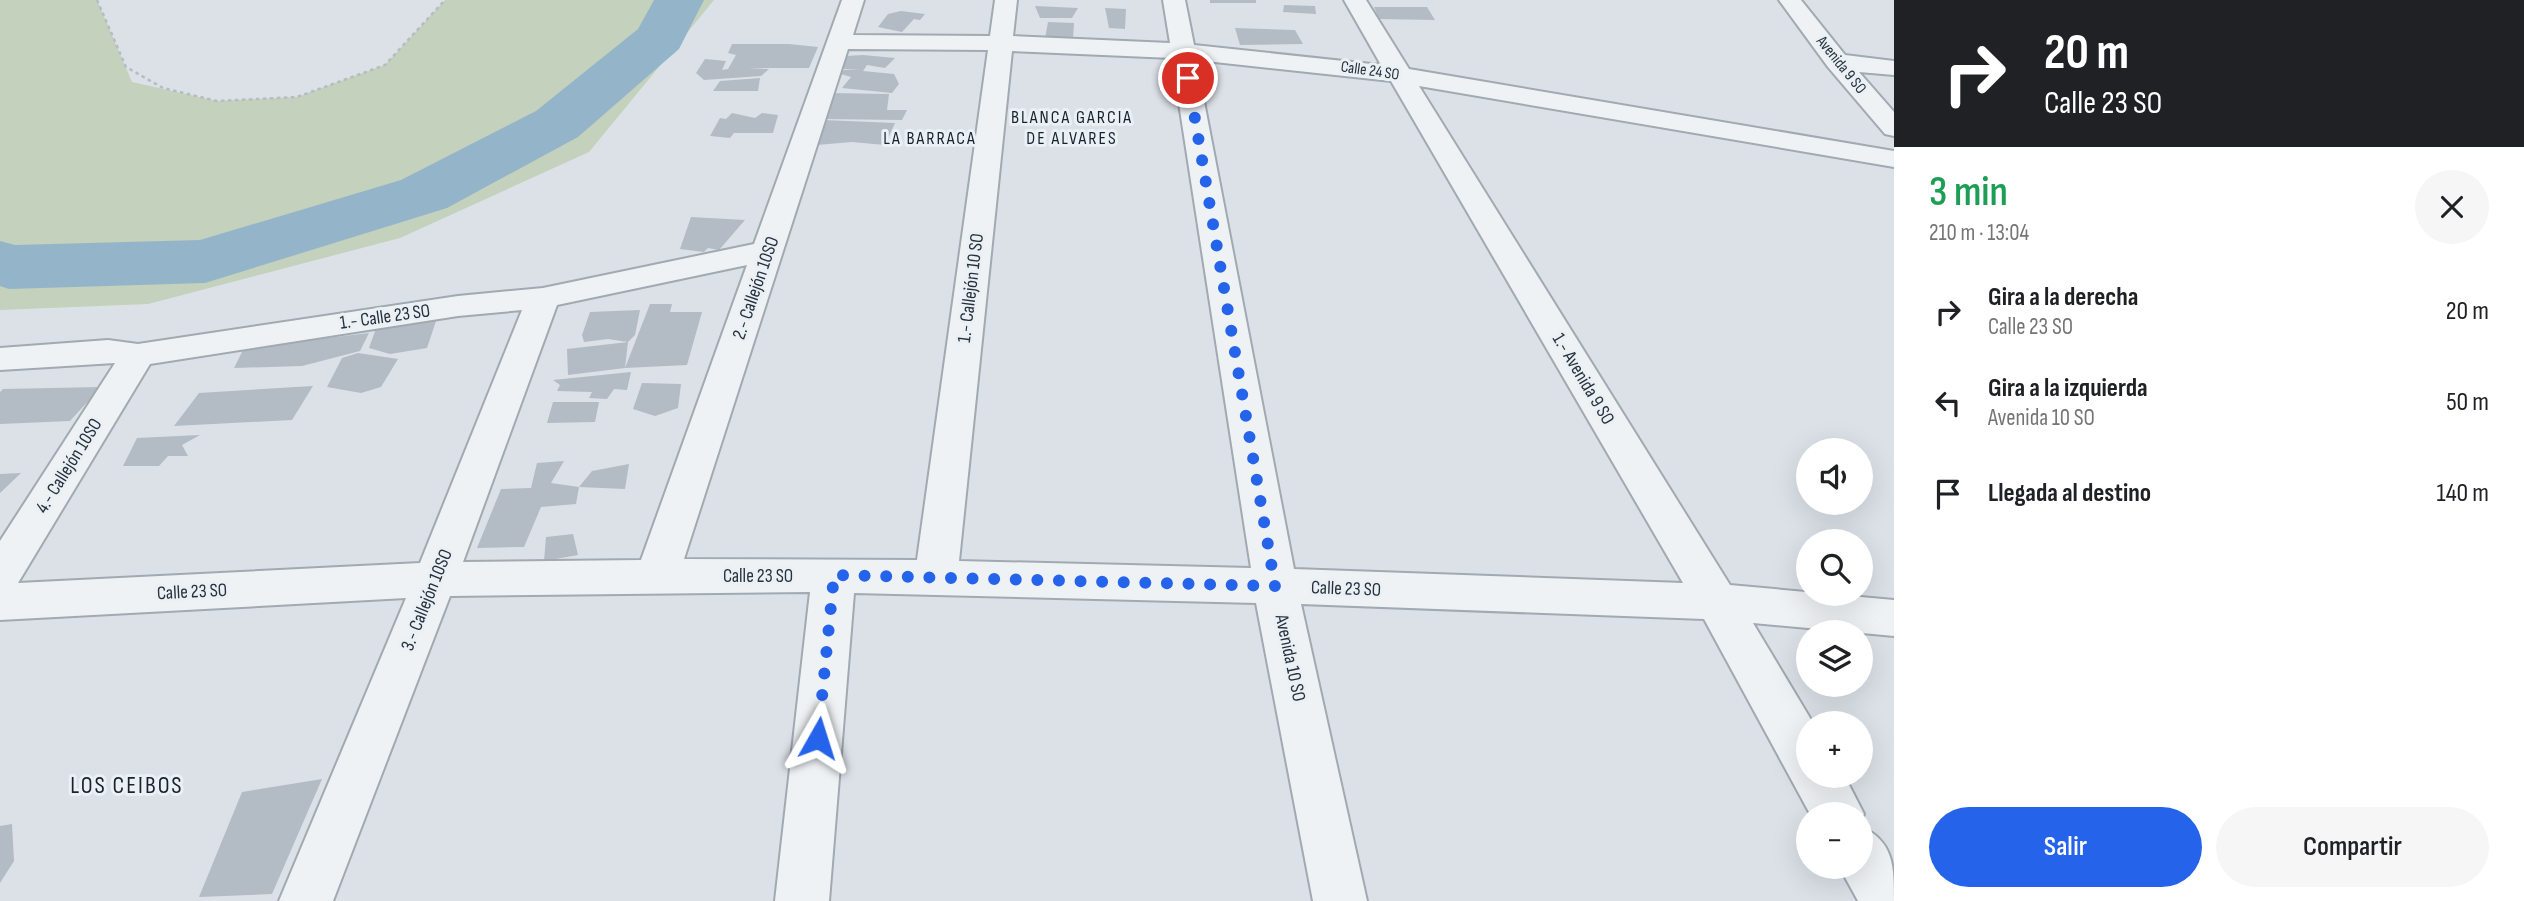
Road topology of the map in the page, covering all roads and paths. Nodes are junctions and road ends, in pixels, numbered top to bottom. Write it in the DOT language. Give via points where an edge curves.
graph roads {
  1 [pos="97,0"];
  2 [pos="445,0"];
  3 [pos="853,0"];
  4 [pos="1006,0"];
  5 [pos="1174,0"];
  6 [pos="1355,0"];
  7 [pos="1790,0"];
  8 [pos="839,42"];
  9 [pos="1000,43"];
  10 [pos="1183,51"];
  11 [pos="1837,62"];
  12 [pos="1894,68"];
  13 [pos="1399,75"];
  14 [pos="1894,128"];
  15 [pos="1894,159"];
  16 [pos="768,251"];
  17 [pos="543,298"];
  18 [pos="138,355"];
  19 [pos="0,359"];
  20 [pos="834,575"];
  21 [pos="0,576"];
  22 [pos="657,576"];
  23 [pos="936,577"];
  24 [pos="435,579"];
  25 [pos="1275,586"];
  26 [pos="0,602"];
  27 [pos="1717,602"];
  28 [pos="1894,618"];
  29 [pos="1796,739"];
  30 [pos="1873,875"];
  31 [pos="306,901"];
  32 [pos="802,901"];
  33 [pos="1340,901"];
  34 [pos="1888,901"];
  1 -- 2 [label="path" via="126,67 163,89 217,101 296,97 385,65"];
  3 -- 8 [label="street, 2.- Callejón 10SO"];
  4 -- 9 [label="street, 1.- Callejón 10 SO"];
  5 -- 10 [label="street, Avenida 10 SO"];
  6 -- 13 [label="street, 1.- Avenida 9 SO"];
  7 -- 11 [label="street, Avenida 9 SO"];
  8 -- 9 [label="street, Calle 24 SO"];
  8 -- 16 [label="street, 2.- Callejón 10SO"];
  9 -- 10 [label="street, Calle 24 SO"];
  9 -- 23 [label="street, 1.- Callejón 10 SO"];
  10 -- 13 [label="street, Calle 24 SO"];
  10 -- 25 [label="street, Avenida 10 SO"];
  11 -- 12 [label="street"];
  11 -- 14 [label="street, Avenida 9 SO"];
  13 -- 15 [label="street, Calle 24 SO"];
  13 -- 27 [label="street, 1.- Avenida 9 SO"];
  16 -- 17 [label="street, 1.- Calle 23 SO"];
  16 -- 22 [label="street, 2.- Callejón 10SO"];
  17 -- 18 [label="street, 1.- Calle 23 SO" via="458,306"];
  17 -- 24 [label="street, 3.- Callejón 10SO"];
  18 -- 19 [label="street, 1.- Calle 23 SO" via="108,351"];
  18 -- 21 [label="street, 4.- Callejón 10SO"];
  20 -- 22 [label="street, Calle 23 SO"];
  20 -- 23 [label="street, Calle 23 SO"];
  20 -- 32 [label="street"];
  22 -- 24 [label="street, Calle 23 SO"];
  23 -- 25 [label="street, Calle 23 SO"];
  24 -- 26 [label="street, Calle 23 SO"];
  24 -- 31 [label="street, 3.- Callejón 10SO"];
  25 -- 27 [label="street, Calle 23 SO"];
  25 -- 33 [label="street, Avenida 10 SO"];
  27 -- 28 [label="street, Calle 23 SO"];
  27 -- 29 [label="street, 1.- Avenida 9 SO"];
  30 -- 34 [label="street"];
}
